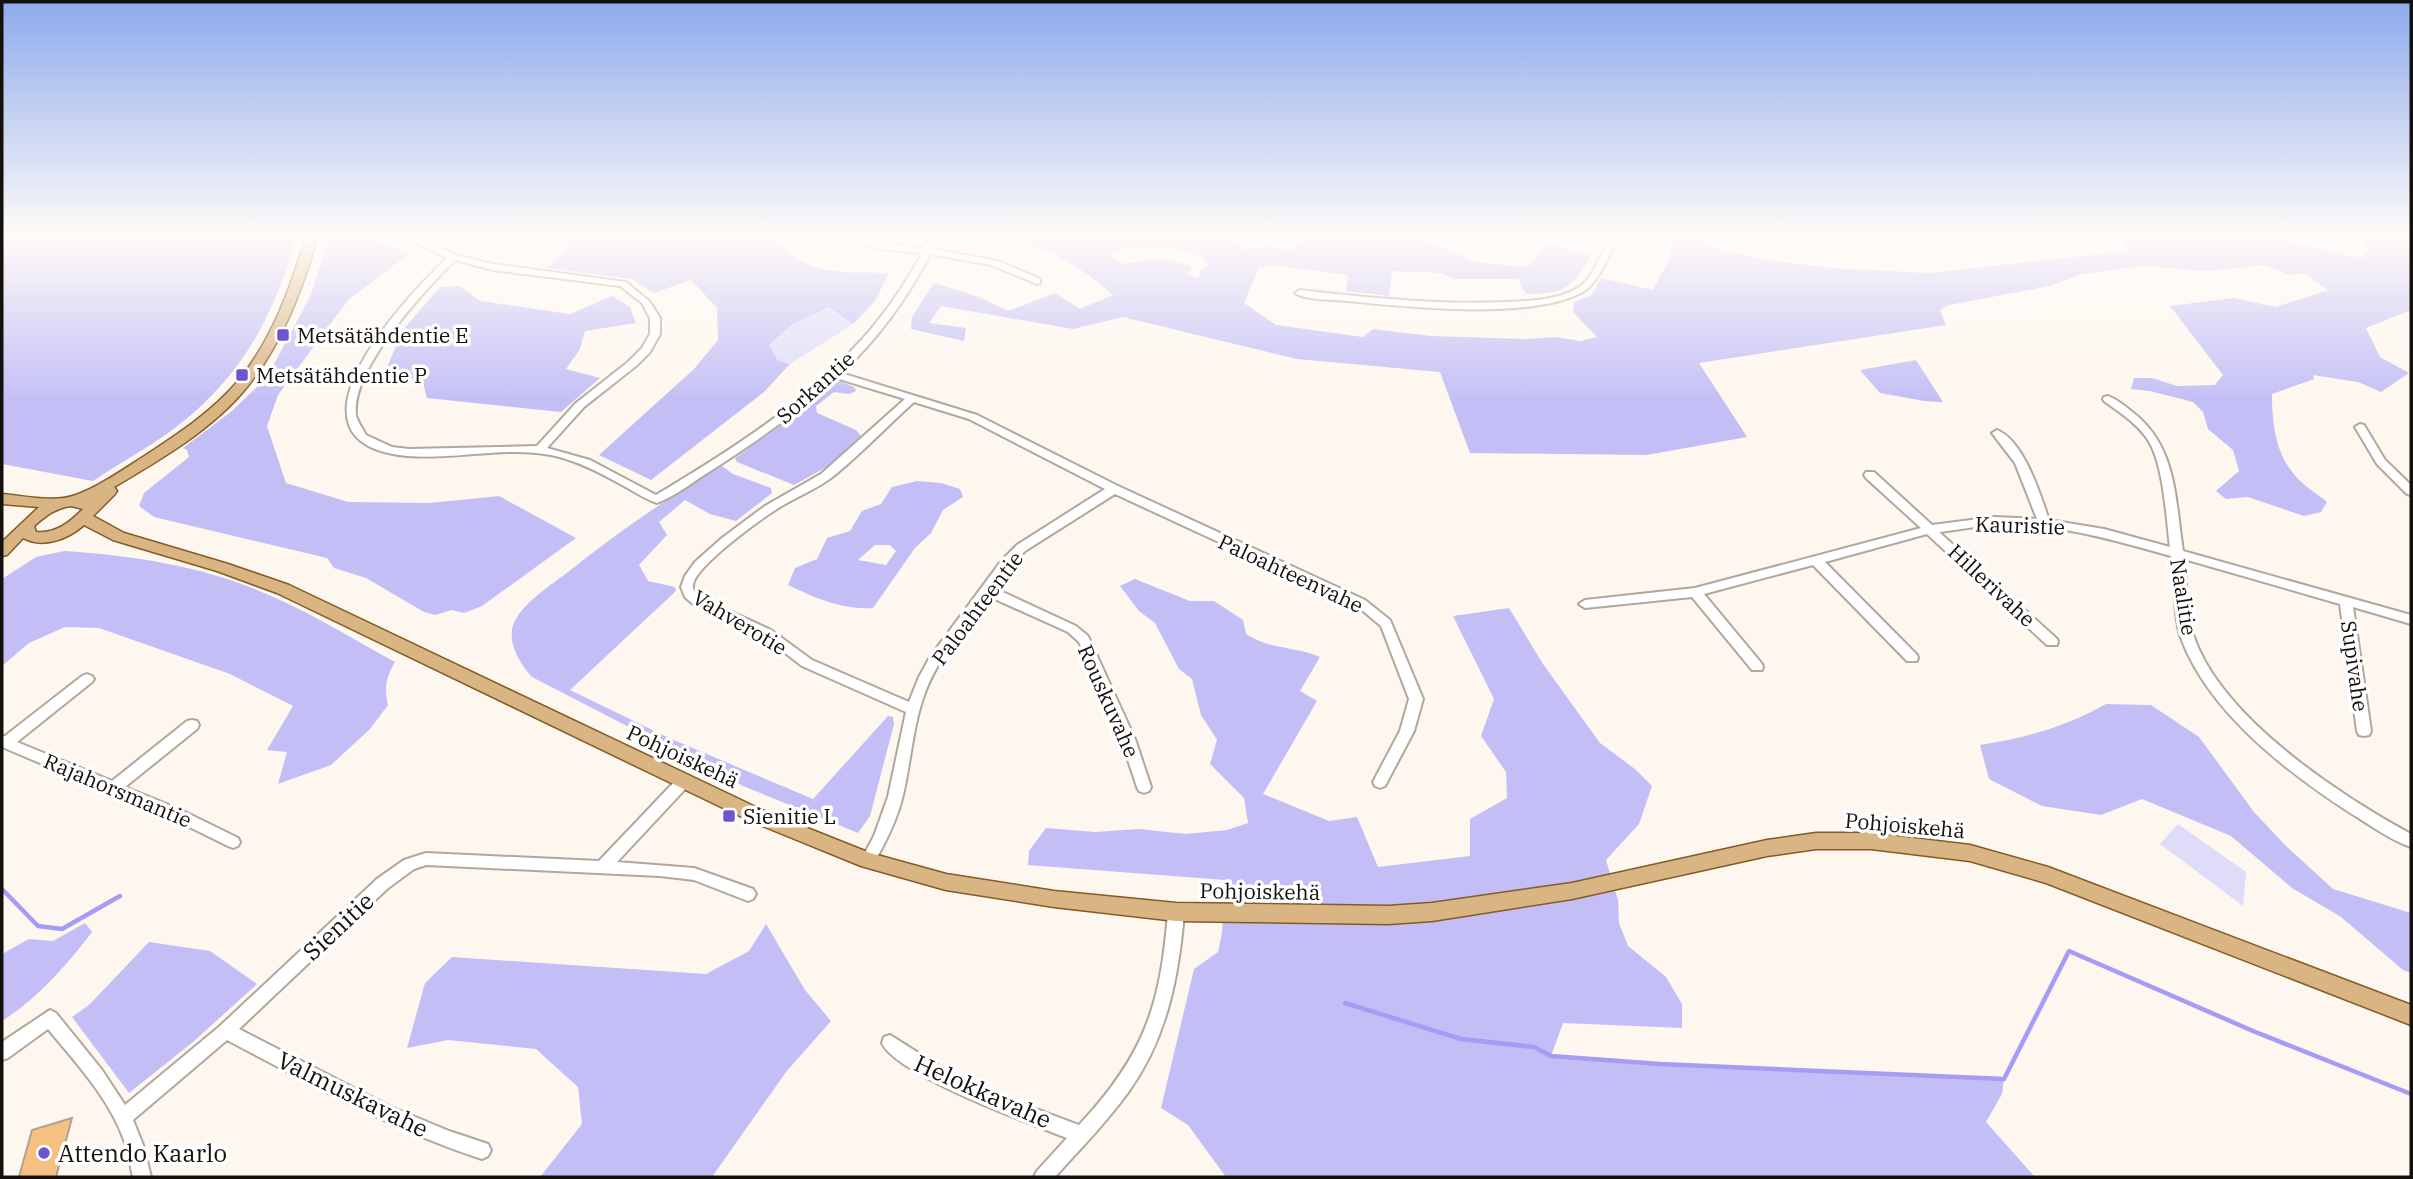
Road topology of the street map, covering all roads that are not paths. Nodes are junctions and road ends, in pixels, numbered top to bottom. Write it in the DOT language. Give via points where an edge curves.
graph roads {
  1 [pos="294,291"];
  2 [pos="419,291"];
  3 [pos="634,291"];
  4 [pos="903,291"];
  5 [pos="1577,291"];
  6 [pos="1300,293"];
  7 [pos="831,373"];
  8 [pos="912,398"];
  9 [pos="2108,399"];
  10 [pos="2360,427"];
  11 [pos="1997,433"];
  12 [pos="540,450"];
  13 [pos="147,459"];
  14 [pos="1870,475"];
  15 [pos="1114,489"];
  16 [pos="2411,491"];
  17 [pos="2,499"];
  18 [pos="76,501"];
  19 [pos="60,503"];
  20 [pos="2,504"];
  21 [pos="87,515"];
  22 [pos="28,523"];
  23 [pos="2044,523"];
  24 [pos="1932,529"];
  25 [pos="50,536"];
  26 [pos="143,544"];
  27 [pos="2,551"];
  28 [pos="2177,552"];
  29 [pos="2,559"];
  30 [pos="1817,561"];
  31 [pos="987,590"];
  32 [pos="1695,592"];
  33 [pos="2346,600"];
  34 [pos="1585,604"];
  35 [pos="2411,619"];
  36 [pos="2052,642"];
  37 [pos="1912,658"];
  38 [pos="1757,667"];
  39 [pos="87,679"];
  40 [pos="914,710"];
  41 [pos="192,725"];
  42 [pos="2364,731"];
  43 [pos="4,742"];
  44 [pos="683,782"];
  45 [pos="1380,782"];
  46 [pos="1144,786"];
  47 [pos="115,787"];
  48 [pos="2411,841"];
  49 [pos="233,842"];
  50 [pos="868,860"];
  51 [pos="602,868"];
  52 [pos="748,894"];
  53 [pos="1176,912"];
  54 [pos="2411,1015"];
  55 [pos="226,1031"];
  56 [pos="890,1044"];
  57 [pos="2,1052"];
  58 [pos="123,1118"];
  59 [pos="1080,1133"];
  60 [pos="482,1150"];
  61 [pos="142,1177"];
  62 [pos="1042,1177"];
  1 -- 13 [label="main road" via="249,377 221,405"];
  2 -- 12 [label="street" via="383,334 349,410 363,441 411,453"];
  3 -- 12 [label="street" via="655,310 651,344 579,406"];
  4 -- 7 [label="street, Sorkantie" via="885,320"];
  5 -- 6 [label="street" via="1561,298 1519,302 1432,304"];
  7 -- 8 [label="street"];
  7 -- 12 [label="street, Sorkantie" via="763,433 657,499 564,455"];
  8 -- 15 [label="street" via="981,421"];
  8 -- 40 [label="street, Vahverotie" via="827,476 748,522 698,566 686,586 697,601 767,633 807,663"];
  9 -- 28 [label="street, Naalitie" via="2157,446"];
  10 -- 16 [label="street" via="2381,462"];
  11 -- 23 [label="street" via="2019,458"];
  13 -- 18 [label="main road"];
  13 -- 21 [label="main road"];
  14 -- 24 [label="street, Hillerivahe"];
  15 -- 31 [label="street, Paloahteentie" via="1021,548"];
  15 -- 45 [label="street, Paloahteenvahe" via="1361,603 1386,623 1416,699 1407,731"];
  17 -- 19 [label="main road"];
  18 -- 19 [label="main road"];
  18 -- 21 [label="main road, Pohjoiskehä" via="83,503"];
  19 -- 22 [label="main road" via="38,512"];
  20 -- 22 [label="main road" via="22,510"];
  21 -- 25 [label="main road" via="70,530"];
  21 -- 26 [label="main road, Pohjoiskehä" via="96,527"];
  22 -- 25 [label="main road" via="30,536"];
  22 -- 27 [label="main road"];
  23 -- 24 [label="street, Kauristie" via="1994,521"];
  23 -- 28 [label="street, Kauristie"];
  24 -- 30 [label="street, Kauristie"];
  24 -- 36 [label="street, Hillerivahe"];
  25 -- 26 [label="main road, Pohjoiskehä" via="84,535"];
  25 -- 29 [label="main road"];
  26 -- 44 [label="main road, Pohjoiskehä" via="283,589"];
  28 -- 33 [label="street, Kauristie"];
  28 -- 48 [label="street, Naalitie" via="2186,634 2219,695 2256,734 2300,769"];
  30 -- 32 [label="street, Kauristie"];
  30 -- 37 [label="street"];
  31 -- 40 [label="street, Paloahteentie" via="926,675"];
  31 -- 46 [label="street, Rouskuvahe" via="1072,629 1084,639"];
  32 -- 34 [label="street, Kauristie"];
  32 -- 38 [label="street"];
  33 -- 35 [label="street, Kauristie"];
  33 -- 42 [label="street, Supivahe"];
  39 -- 43 [label="street"];
  40 -- 50 [label="street, Paloahteentie" via="896,800"];
  41 -- 47 [label="street"];
  43 -- 47 [label="street, Rajahorsmantie"];
  44 -- 50 [label="main road, Pohjoiskehä"];
  44 -- 51 [label="street"];
  47 -- 49 [label="street, Rajahorsmantie"];
  50 -- 53 [label="main road, Pohjoiskehä" via="993,891"];
  51 -- 52 [label="street, Sienitie" via="694,874"];
  51 -- 55 [label="street, Sienitie" via="426,859 409,864"];
  53 -- 54 [label="main road, Pohjoiskehä" via="1339,916 1432,912 1572,891 1767,848 1816,841 1871,841 1970,853 2036,871"];
  53 -- 59 [label="street" via="1169,982 1147,1044 1133,1071"];
  55 -- 58 [label="street, Sienitie"];
  55 -- 60 [label="street, Valmuskavahe" via="373,1107 444,1139"];
  56 -- 59 [label="street, Helokkavahe" via="940,1077"];
  57 -- 58 [label="street" via="50,1018 76,1047"];
  58 -- 61 [label="street"];
  59 -- 62 [label="street"];
}
